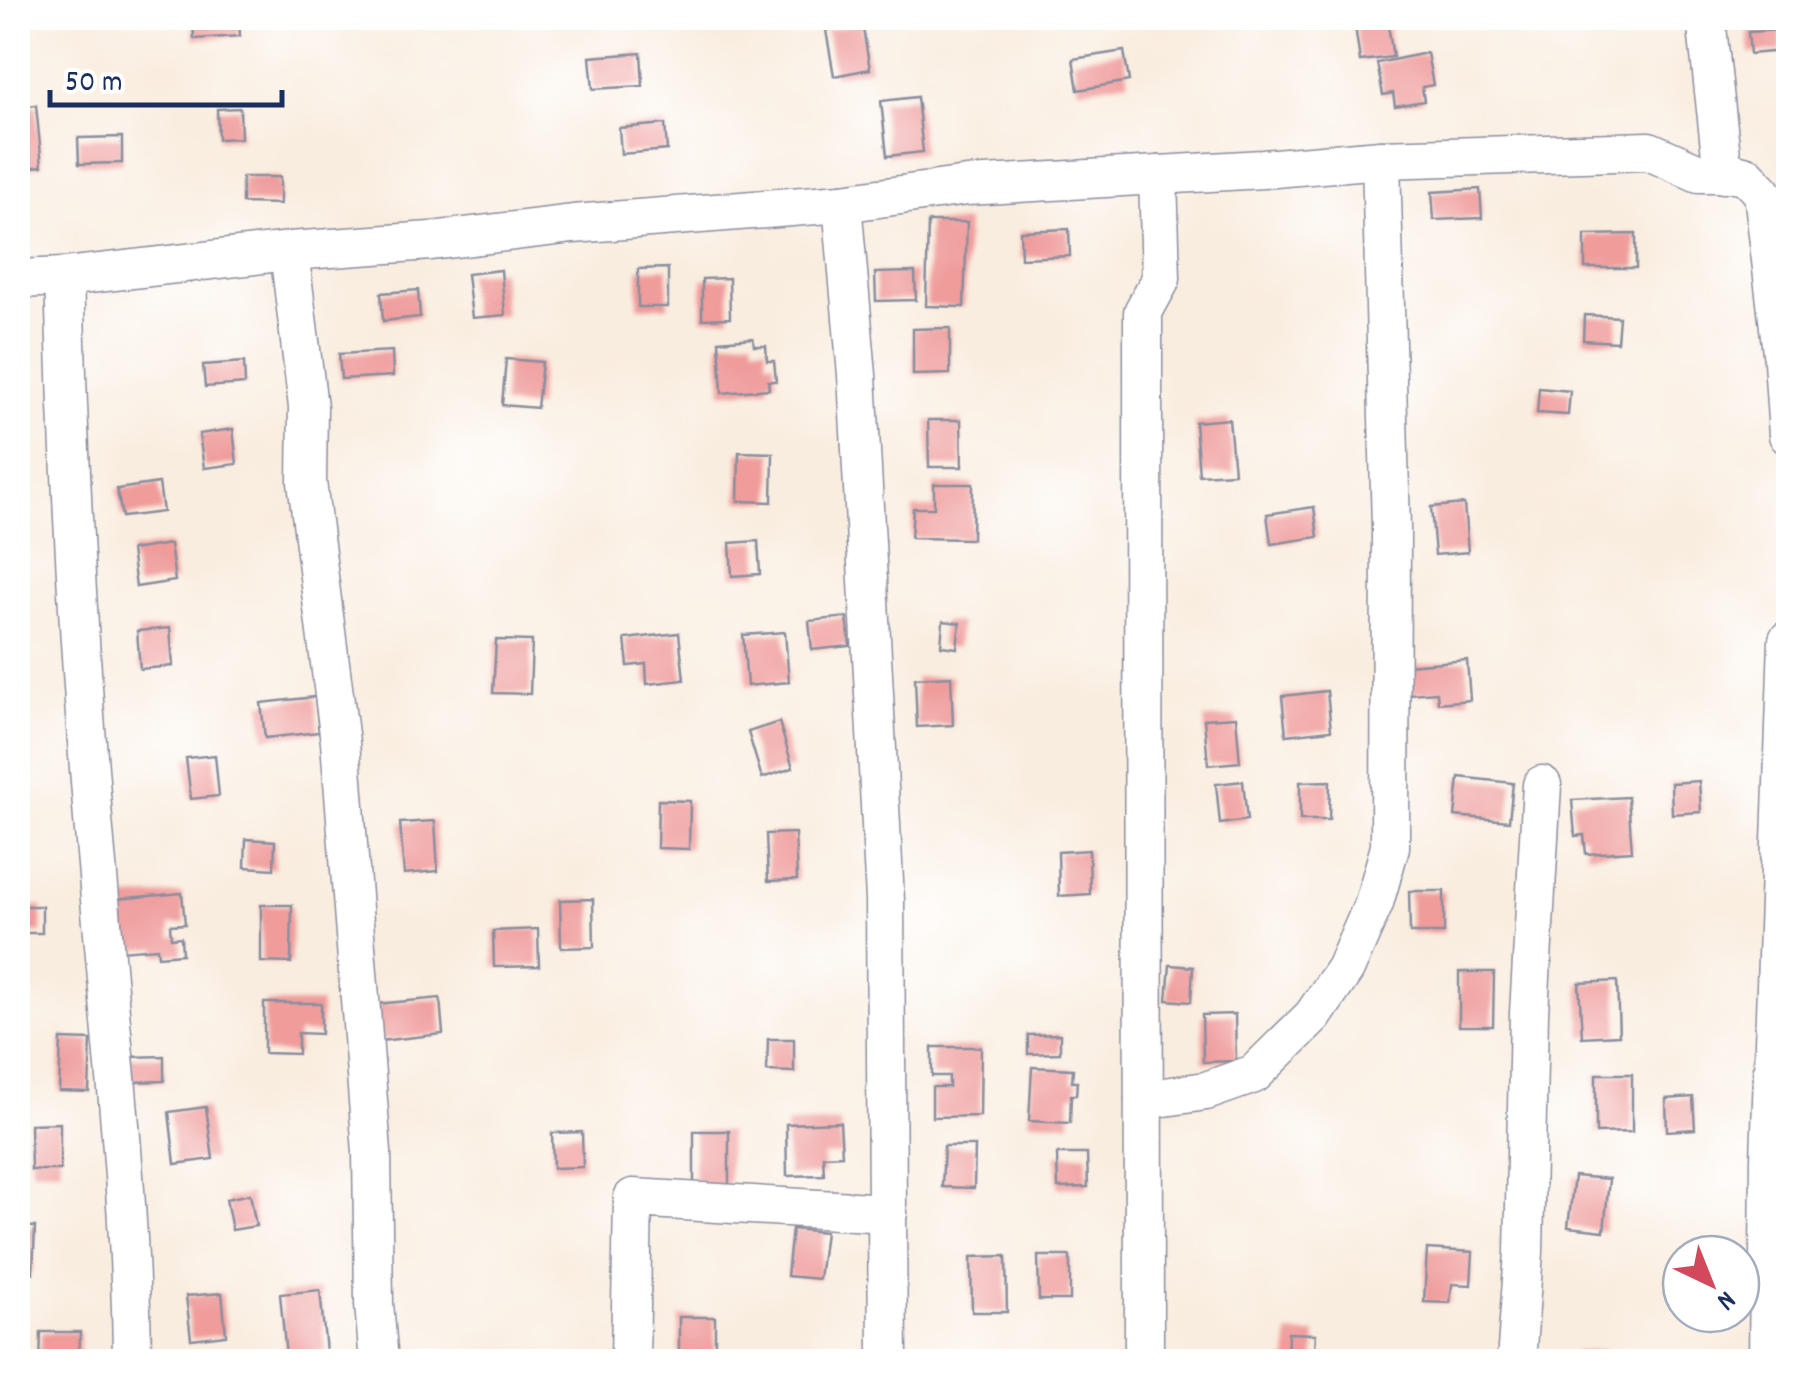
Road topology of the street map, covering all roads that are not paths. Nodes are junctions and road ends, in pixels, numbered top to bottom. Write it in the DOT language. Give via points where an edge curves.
graph roads {
  1 [pos="1706,18"];
  2 [pos="1380,159"];
  3 [pos="1722,174"];
  4 [pos="1158,176"];
  5 [pos="842,203"];
  6 [pos="289,251"];
  7 [pos="64,277"];
  8 [pos="18,279"];
  9 [pos="1788,435"];
  10 [pos="1788,640"];
  11 [pos="1542,785"];
  12 [pos="1144,1100"];
  13 [pos="888,1213"];
  14 [pos="132,1362"];
  15 [pos="379,1362"];
  16 [pos="630,1362"];
  17 [pos="888,1362"];
  18 [pos="1144,1362"];
  19 [pos="1516,1362"];
  20 [pos="1768,1362"];
  1 -- 3 [label="street"];
  2 -- 3 [label="street" via="1649,151 1700,173"];
  2 -- 4 [label="street"];
  2 -- 12 [label="street" via="1392,528 1390,847 1344,970 1313,1016 1254,1074 1206,1091"];
  3 -- 9 [label="street" via="1747,176 1762,193"];
  4 -- 5 [label="street" via="967,186"];
  4 -- 12 [label="street" via="1161,280 1144,312"];
  5 -- 6 [label="street"];
  5 -- 13 [label="street" via="885,900"];
  6 -- 7 [label="street"];
  6 -- 15 [label="street" via="340,742 372,1152"];
  7 -- 8 [label="street"];
  7 -- 14 [label="street" via="68,454 125,1157"];
  10 -- 20 [label="street"];
  11 -- 19 [label="street"];
  12 -- 18 [label="street"];
  13 -- 16 [label="street" via="633,1198"];
  13 -- 17 [label="street"];
}
